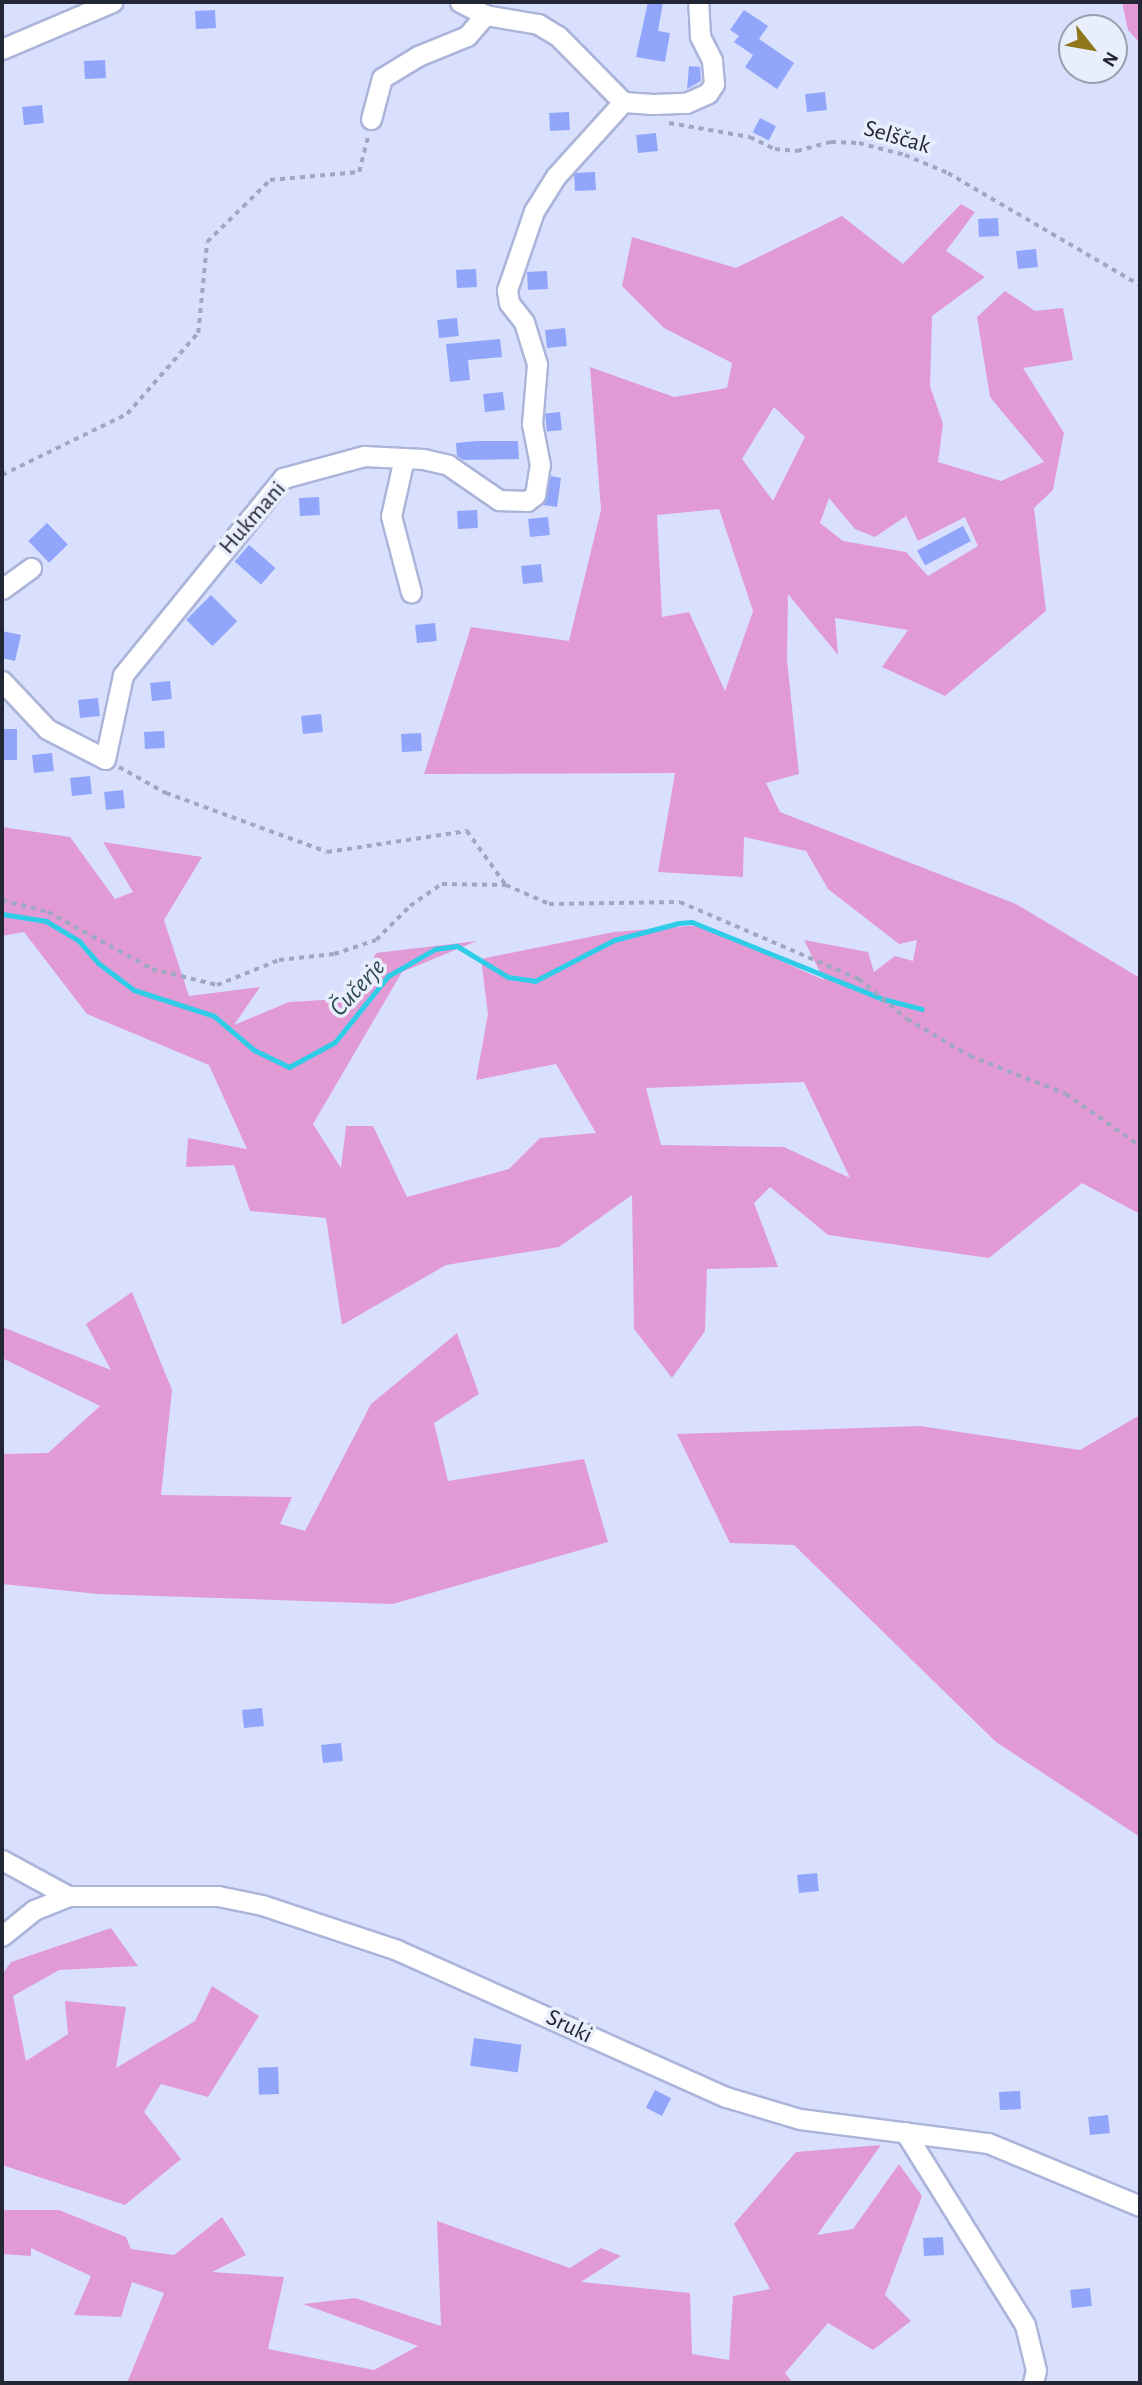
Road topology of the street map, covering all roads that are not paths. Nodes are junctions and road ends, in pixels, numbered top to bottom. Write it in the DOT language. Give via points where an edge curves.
graph roads {
  1 [pos="112,2"];
  2 [pos="460,2"];
  3 [pos="698,2"];
  4 [pos="485,15"];
  5 [pos="2,49"];
  6 [pos="623,102"];
  7 [pos="371,120"];
  8 [pos="404,458"];
  9 [pos="31,568"];
  10 [pos="2,589"];
  11 [pos="411,592"];
  12 [pos="2,681"];
  13 [pos="2,1860"];
  14 [pos="68,1896"];
  15 [pos="2,1936"];
  16 [pos="905,2132"];
  17 [pos="1140,2206"];
  18 [pos="1033,2383"];
  1 -- 5 [label="street"];
  2 -- 4 [label="street"];
  3 -- 6 [label="street" via="700,36 712,60 714,84 708,93 686,103"];
  4 -- 6 [label="street" via="538,24 558,36"];
  4 -- 7 [label="street" via="467,36 418,56 382,78"];
  6 -- 8 [label="street, Hukmani" via="556,176 534,211 507,290 509,303 529,334 537,364 532,424 540,465 534,495 520,502 499,500 448,465"];
  8 -- 11 [label="street" via="391,516"];
  8 -- 12 [label="street, Hukmani" via="365,456 283,478 123,675 105,759 47,729"];
  9 -- 10 [label="street"];
  13 -- 14 [label="street"];
  14 -- 15 [label="street, Sruki" via="34,1910"];
  14 -- 16 [label="street, Sruki" via="218,1896 262,1905 397,1950 726,2097 800,2119"];
  16 -- 17 [label="street, Sruki" via="988,2143"];
  16 -- 18 [label="street" via="1025,2325 1035,2370"];
}
